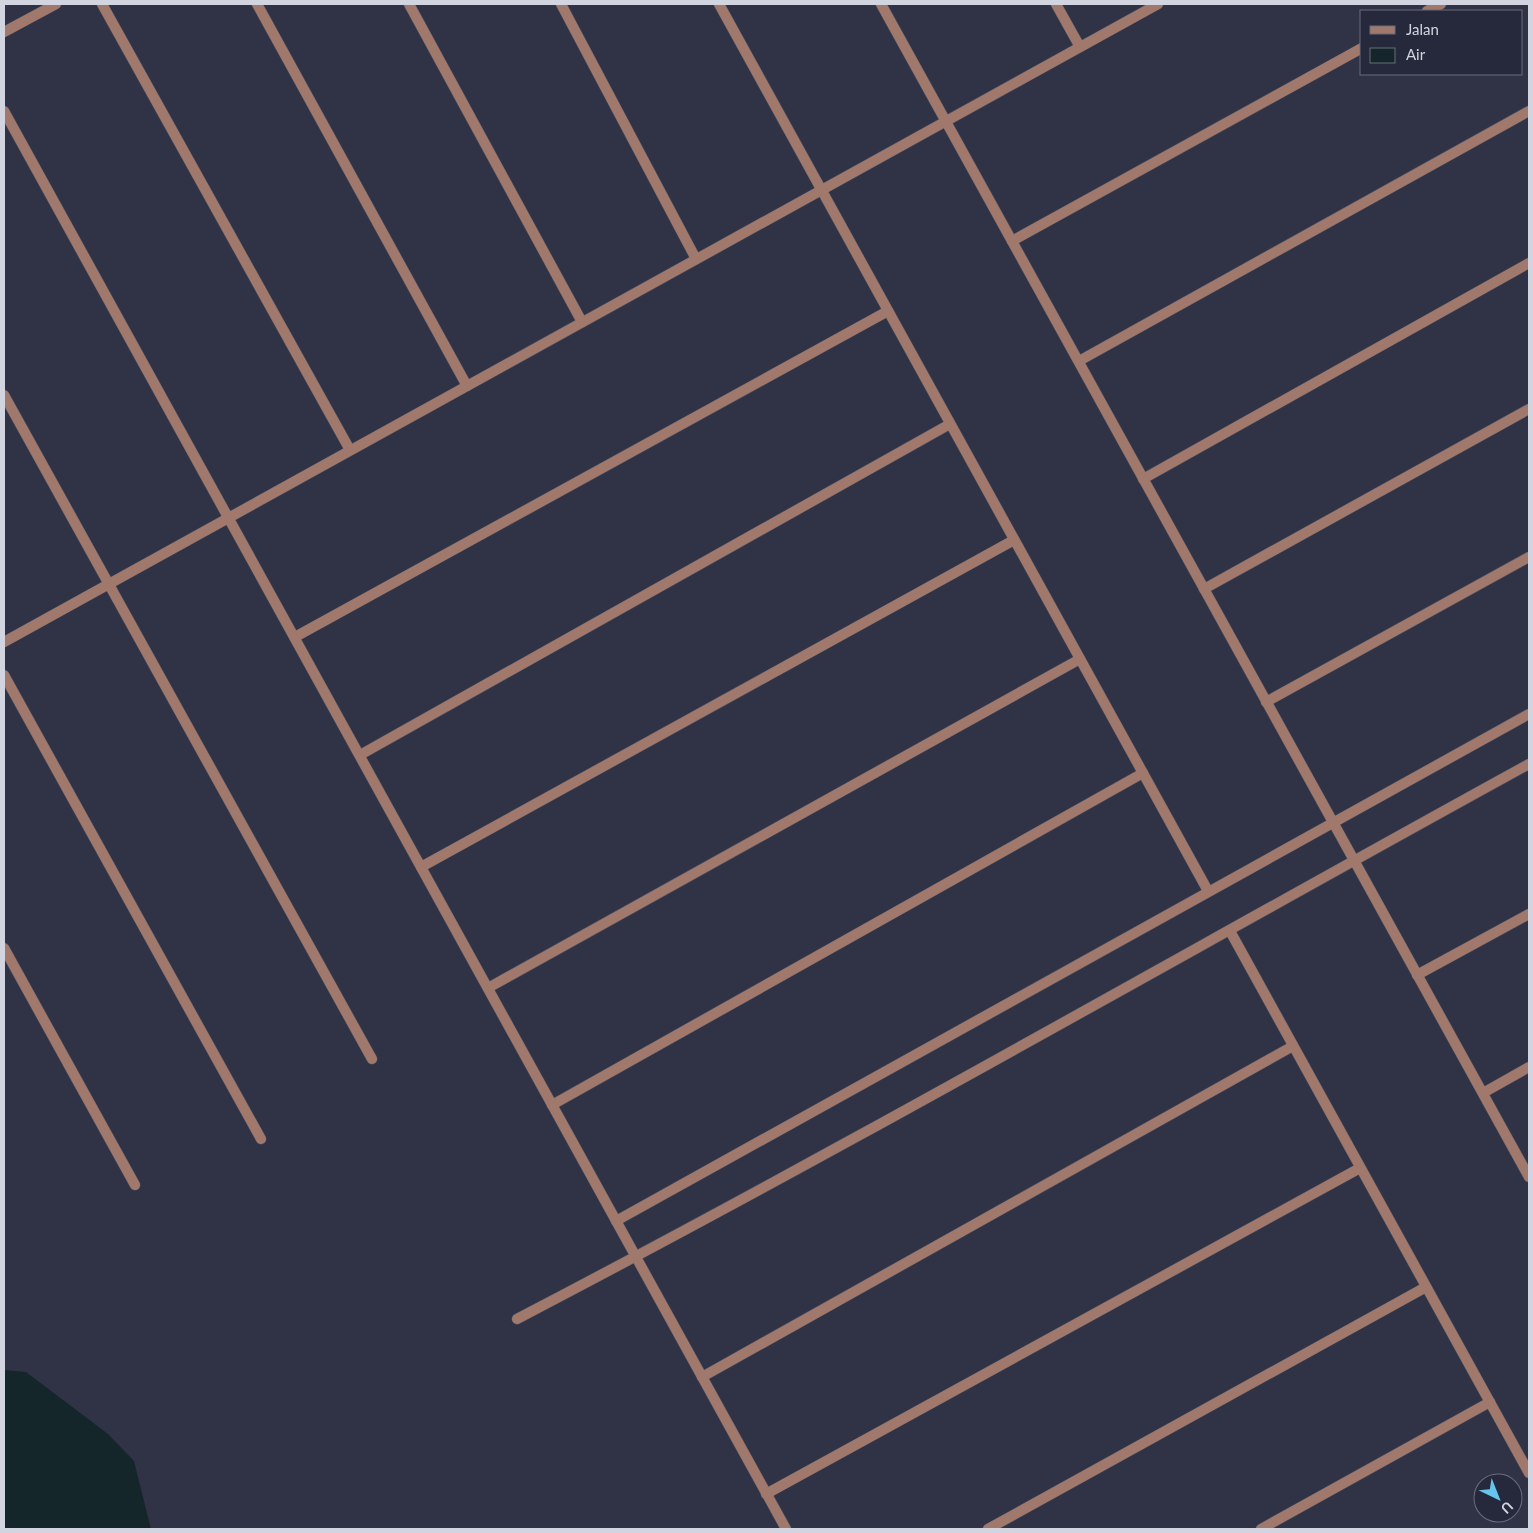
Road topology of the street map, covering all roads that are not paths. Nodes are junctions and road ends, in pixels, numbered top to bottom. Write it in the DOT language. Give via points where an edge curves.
graph roads {
  1 [pos="56,4"];
  2 [pos="102,4"];
  3 [pos="257,4"];
  4 [pos="408,4"];
  5 [pos="561,4"];
  6 [pos="719,4"];
  7 [pos="880,4"];
  8 [pos="1056,4"];
  9 [pos="1158,4"];
  10 [pos="1441,4"];
  11 [pos="1429,10"];
  12 [pos="4,32"];
  13 [pos="1080,47"];
  14 [pos="1360,49"];
  15 [pos="4,111"];
  16 [pos="1529,111"];
  17 [pos="946,122"];
  18 [pos="822,190"];
  19 [pos="1012,241"];
  20 [pos="696,259"];
  21 [pos="1529,264"];
  22 [pos="888,311"];
  23 [pos="582,322"];
  24 [pos="1079,361"];
  25 [pos="467,386"];
  26 [pos="4,395"];
  27 [pos="1529,409"];
  28 [pos="950,424"];
  29 [pos="350,450"];
  30 [pos="1143,479"];
  31 [pos="229,517"];
  32 [pos="1014,540"];
  33 [pos="1529,558"];
  34 [pos="108,584"];
  35 [pos="1204,589"];
  36 [pos="295,637"];
  37 [pos="4,642"];
  38 [pos="1080,658"];
  39 [pos="4,675"];
  40 [pos="1266,702"];
  41 [pos="1529,714"];
  42 [pos="360,755"];
  43 [pos="1529,764"];
  44 [pos="1143,773"];
  45 [pos="1333,822"];
  46 [pos="1354,860"];
  47 [pos="421,867"];
  48 [pos="1208,891"];
  49 [pos="1529,914"];
  50 [pos="1230,932"];
  51 [pos="4,948"];
  52 [pos="1418,975"];
  53 [pos="488,988"];
  54 [pos="1293,1046"];
  55 [pos="372,1059"];
  56 [pos="1529,1067"];
  57 [pos="1482,1093"];
  58 [pos="552,1105"];
  59 [pos="261,1138"];
  60 [pos="1360,1168"];
  61 [pos="1529,1177"];
  62 [pos="135,1185"];
  63 [pos="616,1221"];
  64 [pos="636,1258"];
  65 [pos="1426,1287"];
  66 [pos="517,1320"];
  67 [pos="702,1377"];
  68 [pos="1490,1402"];
  69 [pos="1529,1473"];
  70 [pos="766,1494"];
  71 [pos="786,1529"];
  72 [pos="988,1529"];
  73 [pos="1261,1529"];
  1 -- 12 [label="street"];
  2 -- 29 [label="street"];
  3 -- 25 [label="street"];
  4 -- 23 [label="street"];
  5 -- 20 [label="street"];
  6 -- 18 [label="street"];
  7 -- 17 [label="street"];
  8 -- 13 [label="street"];
  9 -- 13 [label="street"];
  10 -- 11 [label="street"];
  13 -- 17 [label="street"];
  14 -- 19 [label="street"];
  15 -- 31 [label="street"];
  16 -- 24 [label="street"];
  17 -- 18 [label="street"];
  17 -- 19 [label="street"];
  18 -- 20 [label="street"];
  18 -- 22 [label="street"];
  19 -- 24 [label="street"];
  20 -- 23 [label="street"];
  21 -- 30 [label="street"];
  22 -- 28 [label="street"];
  22 -- 36 [label="street"];
  23 -- 25 [label="street"];
  24 -- 30 [label="street"];
  25 -- 29 [label="street"];
  26 -- 34 [label="street"];
  27 -- 35 [label="street"];
  28 -- 32 [label="street"];
  28 -- 42 [label="street"];
  29 -- 31 [label="street"];
  30 -- 35 [label="street"];
  31 -- 34 [label="street"];
  31 -- 36 [label="street"];
  32 -- 38 [label="street"];
  32 -- 47 [label="street"];
  33 -- 40 [label="street"];
  34 -- 37 [label="street"];
  34 -- 55 [label="street"];
  35 -- 40 [label="street"];
  36 -- 42 [label="street"];
  38 -- 44 [label="street"];
  38 -- 53 [label="street"];
  39 -- 59 [label="street"];
  40 -- 45 [label="street"];
  41 -- 45 [label="street"];
  42 -- 47 [label="street"];
  43 -- 46 [label="street"];
  44 -- 48 [label="street"];
  44 -- 58 [label="street"];
  45 -- 46 [label="street"];
  45 -- 48 [label="street"];
  46 -- 50 [label="street"];
  46 -- 52 [label="street"];
  47 -- 53 [label="street"];
  48 -- 63 [label="street"];
  49 -- 52 [label="street"];
  50 -- 54 [label="street"];
  50 -- 64 [label="street"];
  51 -- 62 [label="street"];
  52 -- 57 [label="street"];
  53 -- 58 [label="street"];
  54 -- 60 [label="street"];
  54 -- 67 [label="street"];
  56 -- 57 [label="street"];
  57 -- 61 [label="street"];
  58 -- 63 [label="street"];
  60 -- 65 [label="street"];
  60 -- 70 [label="street"];
  63 -- 64 [label="street"];
  64 -- 66 [label="street"];
  64 -- 67 [label="street"];
  65 -- 68 [label="street"];
  65 -- 72 [label="street"];
  67 -- 70 [label="street"];
  68 -- 69 [label="street"];
  68 -- 73 [label="street"];
  70 -- 71 [label="street"];
}
